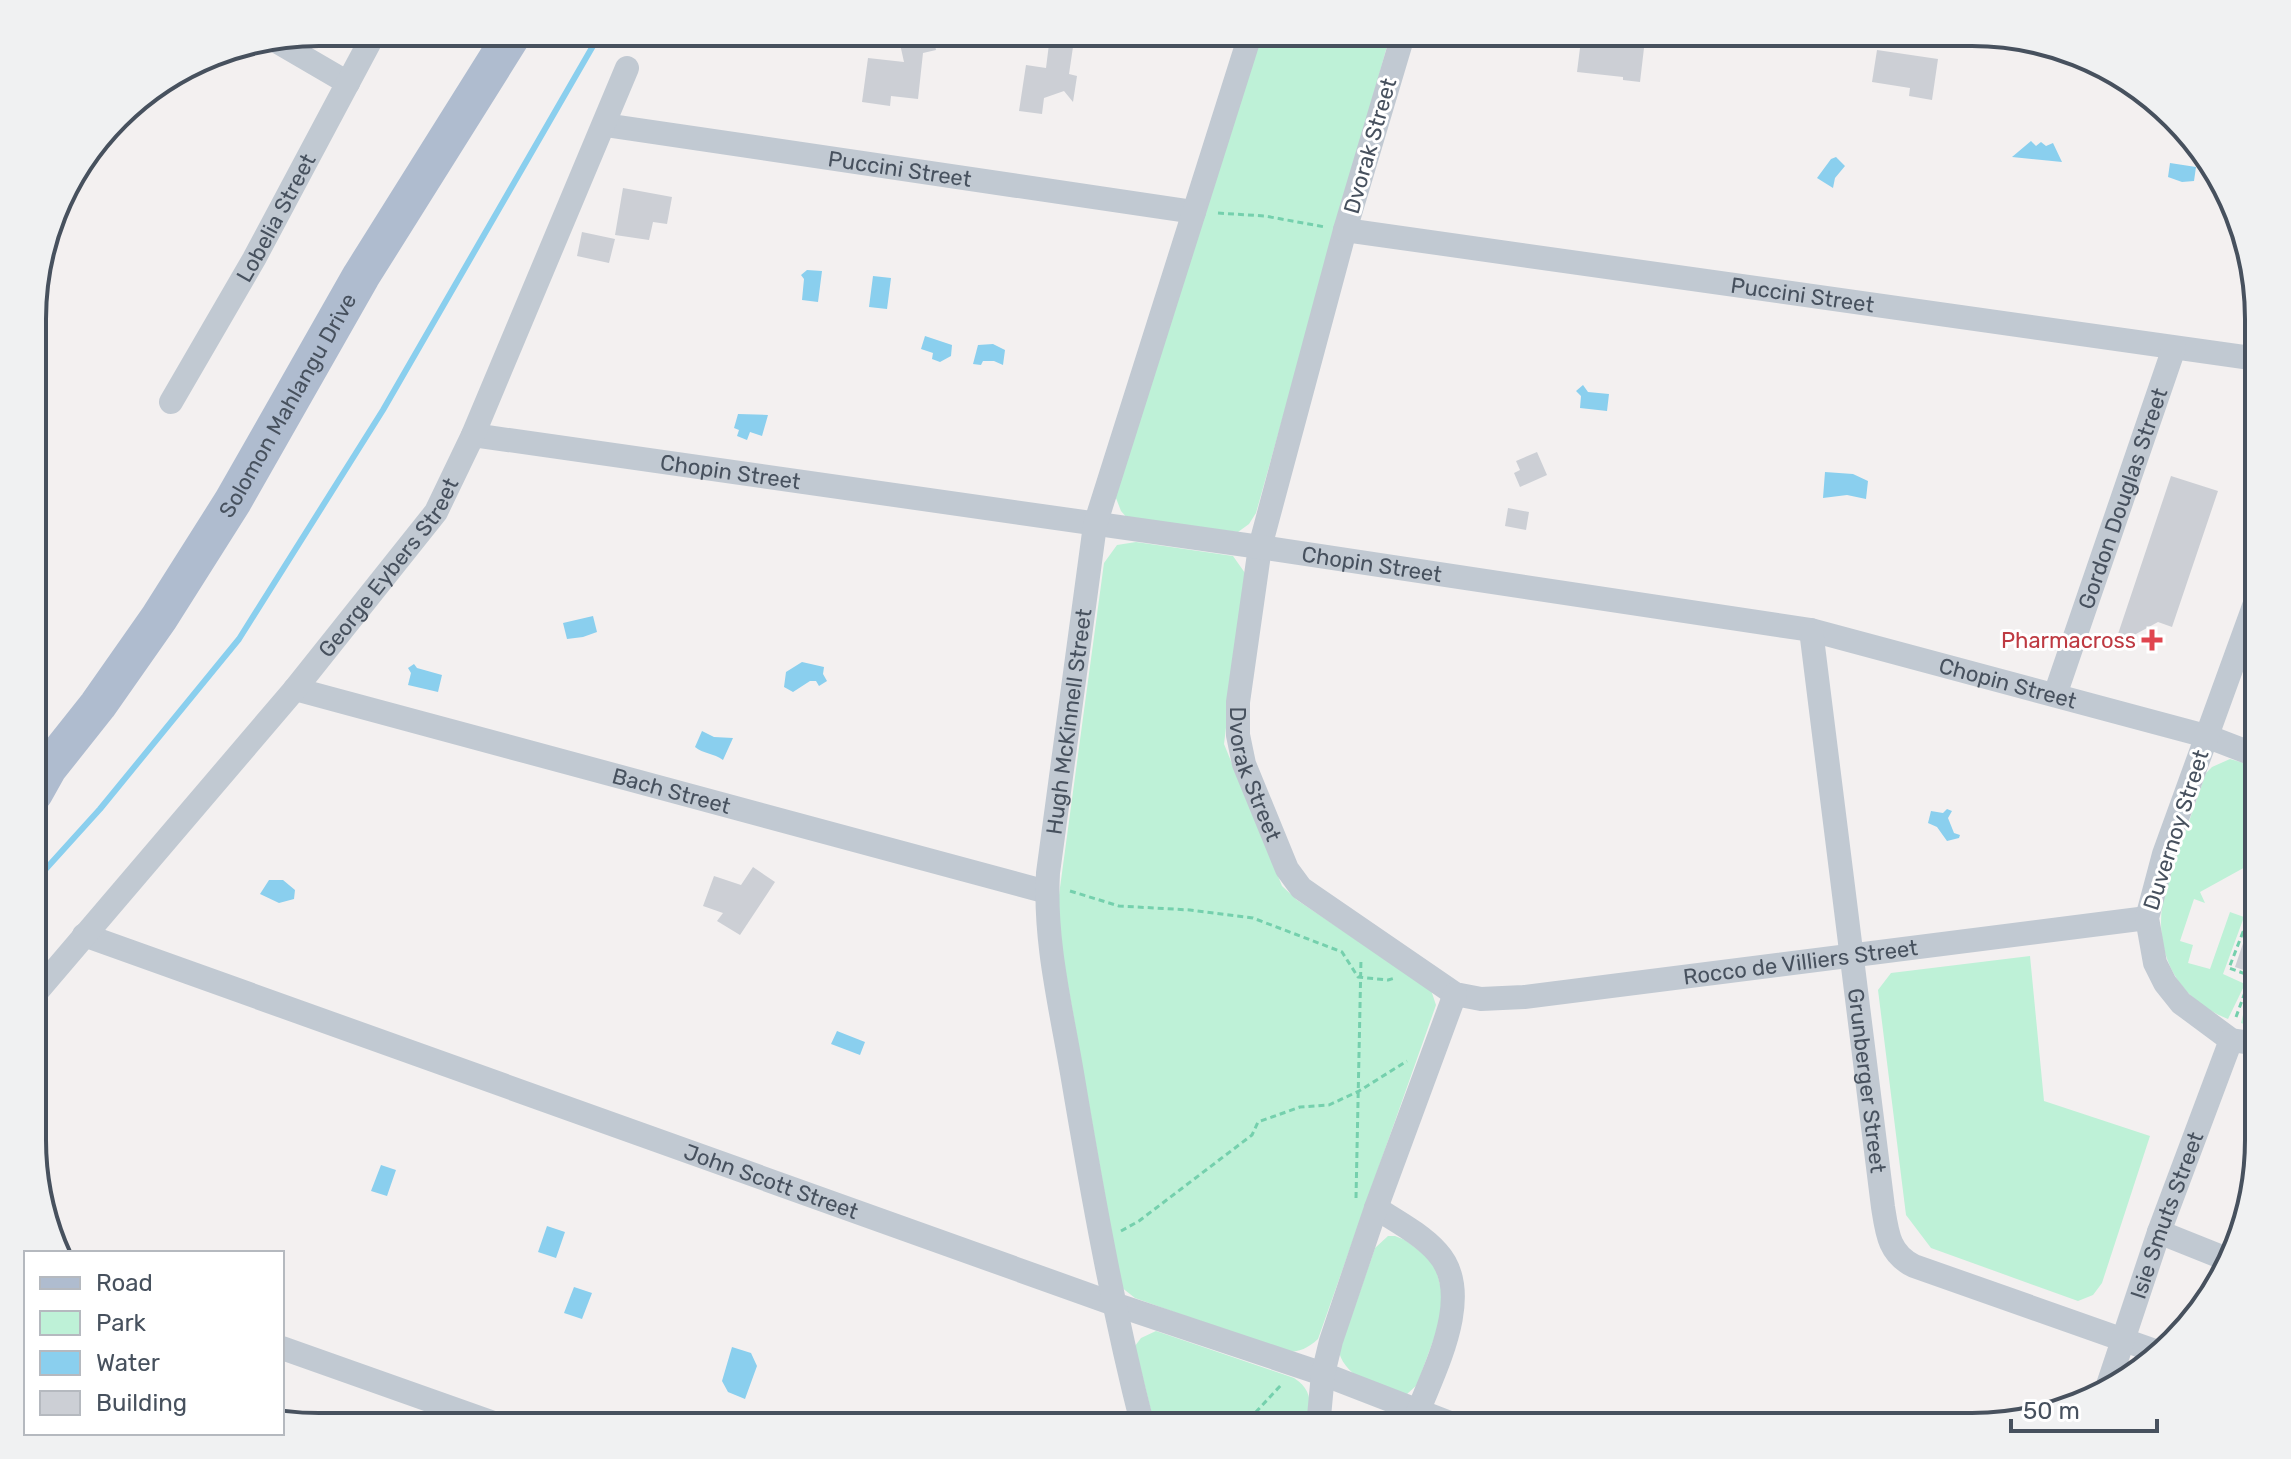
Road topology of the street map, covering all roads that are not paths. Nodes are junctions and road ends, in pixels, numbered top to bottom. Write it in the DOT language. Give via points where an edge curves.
graph roads {
  1 [pos="368,46"];
  2 [pos="505,46"];
  3 [pos="1247,46"];
  4 [pos="1400,46"];
  5 [pos="288,48"];
  6 [pos="627,68"];
  7 [pos="348,83"];
  8 [pos="605,125"];
  9 [pos="1194,212"];
  10 [pos="1345,230"];
  11 [pos="2174,348"];
  12 [pos="2244,357"];
  13 [pos="171,402"];
  14 [pos="473,435"];
  15 [pos="1095,525"];
  16 [pos="1260,547"];
  17 [pos="1811,630"];
  18 [pos="2244,633"];
  19 [pos="295,689"];
  20 [pos="2055,695"];
  21 [pos="2206,736"];
  22 [pos="2244,751"];
  23 [pos="46,770"];
  24 [pos="1047,892"];
  25 [pos="2147,918"];
  26 [pos="84,935"];
  27 [pos="1850,956"];
  28 [pos="46,981"];
  29 [pos="1455,994"];
  30 [pos="2233,1031"];
  31 [pos="2244,1037"];
  32 [pos="1376,1208"];
  33 [pos="2159,1232"];
  34 [pos="2219,1256"];
  35 [pos="1114,1304"];
  36 [pos="2124,1340"];
  37 [pos="2148,1348"];
  38 [pos="284,1349"];
  39 [pos="2112,1373"];
  40 [pos="1323,1374"];
  41 [pos="1319,1412"];
  42 [pos="1418,1412"];
  43 [pos="465,1413"];
  44 [pos="1140,1413"];
  1 -- 7 [label="street, Lobelia Street"];
  2 -- 23 [label="main road, Solomon Mahlangu Drive" via="361,276 233,501 159,618"];
  3 -- 9 [label="street, Hugh McKinnell Street"];
  4 -- 10 [label="street, Dvorak Street"];
  5 -- 7 [label="street"];
  6 -- 8 [label="street, George Eybers Street"];
  7 -- 13 [label="street, Lobelia Street"];
  8 -- 9 [label="street, Puccini Street"];
  8 -- 14 [label="street, George Eybers Street"];
  9 -- 15 [label="street, Hugh McKinnell Street"];
  10 -- 11 [label="street, Puccini Street"];
  10 -- 16 [label="street, Dvorak Street"];
  11 -- 12 [label="street, Puccini Street"];
  11 -- 20 [label="street, Gordon Douglas Street"];
  14 -- 15 [label="street, Chopin Street"];
  14 -- 19 [label="street, George Eybers Street" via="426,526"];
  15 -- 16 [label="street, Chopin Street"];
  15 -- 24 [label="street, Hugh McKinnell Street"];
  16 -- 17 [label="street, Chopin Street"];
  16 -- 29 [label="street, Dvorak Street" via="1238,702 1240,751 1287,869 1301,888"];
  17 -- 20 [label="street, Chopin Street"];
  17 -- 27 [label="street, Grunberger Street"];
  18 -- 21 [label="street, Duvernoy Street"];
  19 -- 24 [label="street, Bach Street"];
  19 -- 26 [label="street, George Eybers Street"];
  20 -- 21 [label="street, Chopin Street"];
  21 -- 22 [label="street, Chopin Street"];
  21 -- 25 [label="street, Duvernoy Street"];
  24 -- 35 [label="street, Hugh McKinnell Street" via="1054,967"];
  25 -- 27 [label="street, Rocco de Villiers Street"];
  25 -- 30 [label="street, Duvernoy Street" via="2150,947 2165,983 2181,1003"];
  26 -- 28 [label="street, George Eybers Street"];
  26 -- 35 [label="street, John Scott Street"];
  27 -- 29 [label="street, Rocco de Villiers Street" via="1500,999"];
  27 -- 36 [label="street, Grunberger Street" via="1887,1235 1894,1250 1914,1266"];
  29 -- 32 [label="street"];
  30 -- 31 [label="street"];
  30 -- 33 [label="street, Isie Smuts Street"];
  32 -- 40 [label="street"];
  32 -- 42 [label="street" via="1429,1243 1449,1270 1451,1318"];
  33 -- 34 [label="street"];
  33 -- 36 [label="street, Isie Smuts Street"];
  35 -- 40 [label="street, John Scott Street"];
  35 -- 44 [label="street, Hugh McKinnell Street"];
  36 -- 37 [label="street, Grunberger Street"];
  36 -- 39 [label="street, Isie Smuts Street"];
  38 -- 43 [label="street"];
  40 -- 41 [label="street"];
  40 -- 42 [label="street, John Scott Street"];
}
